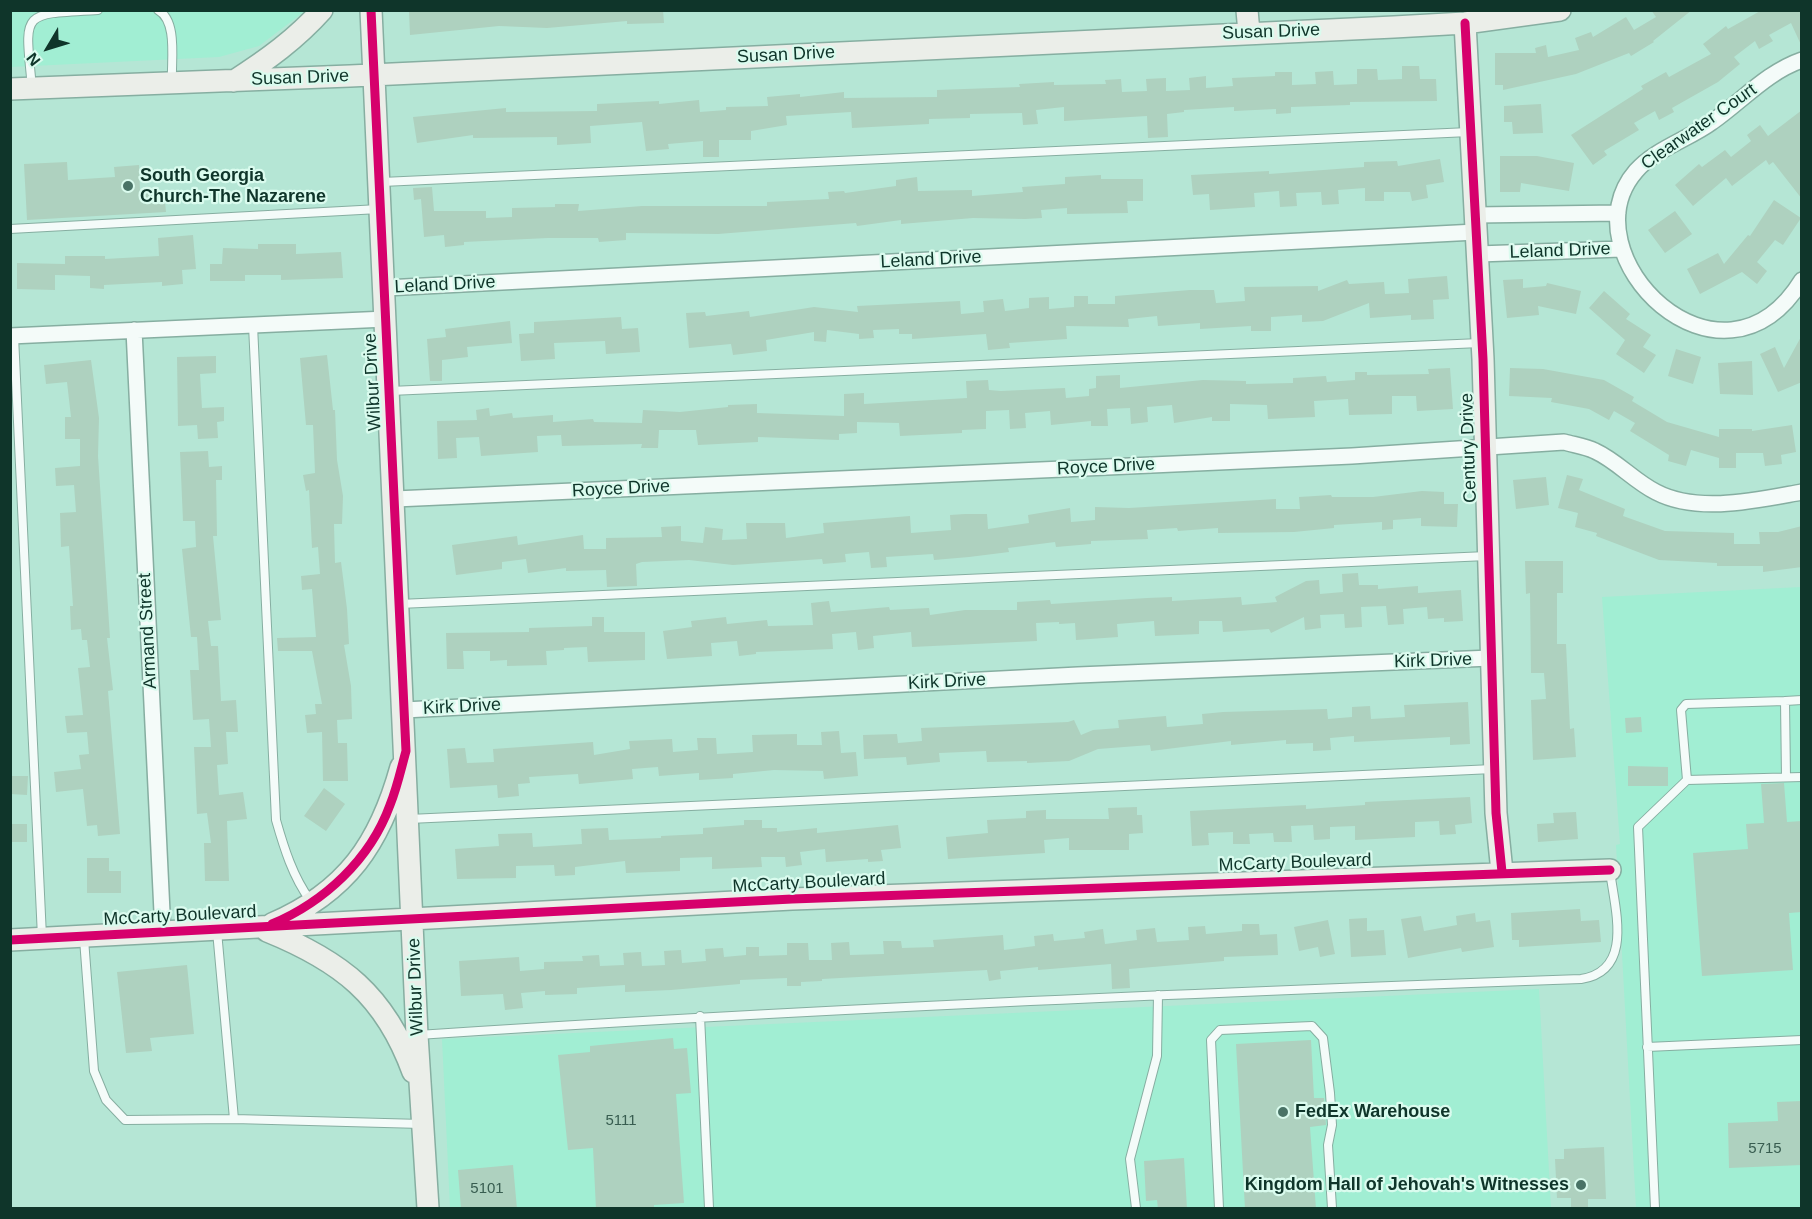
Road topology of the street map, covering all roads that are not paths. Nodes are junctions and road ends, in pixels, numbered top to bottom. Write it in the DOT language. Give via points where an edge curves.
graph roads {
  1 [pos="98,10"];
  2 [pos="158,10"];
  3 [pos="322,10"];
  4 [pos="371,10"];
  5 [pos="1247,10"];
  6 [pos="1560,10"];
  7 [pos="1465,23"];
  8 [pos="1248,33"];
  9 [pos="1802,60"];
  10 [pos="375,74"];
  11 [pos="233,81"];
  12 [pos="172,82"];
  13 [pos="32,88"];
  14 [pos="10,89"];
  15 [pos="1471,132"];
  16 [pos="379,182"];
  17 [pos="380,209"];
  18 [pos="1618,213"];
  19 [pos="1476,223"];
  20 [pos="10,229"];
  21 [pos="1621,249"];
  22 [pos="1478,254"];
  23 [pos="1802,280"];
  24 [pos="385,288"];
  25 [pos="386,319"];
  26 [pos="253,325"];
  27 [pos="134,330"];
  28 [pos="12,336"];
  29 [pos="1482,343"];
  30 [pos="390,391"];
  31 [pos="1485,448"];
  32 [pos="1802,492"];
  33 [pos="395,499"];
  34 [pos="1488,555"];
  35 [pos="398,604"];
  36 [pos="1491,658"];
  37 [pos="1802,700"];
  38 [pos="1785,701"];
  39 [pos="404,710"];
  40 [pos="406,751"];
  41 [pos="1494,769"];
  42 [pos="1786,777"];
  43 [pos="1802,777"];
  44 [pos="1687,780"];
  45 [pos="409,819"];
  46 [pos="1610,870"];
  47 [pos="1502,872"];
  48 [pos="312,902"];
  49 [pos="413,921"];
  50 [pos="261,929"];
  51 [pos="217,930"];
  52 [pos="163,933"];
  53 [pos="84,937"];
  54 [pos="43,939"];
  55 [pos="10,940"];
  56 [pos="1158,994"];
  57 [pos="700,1016"];
  58 [pos="417,1035"];
  59 [pos="1802,1040"];
  60 [pos="1647,1047"];
  61 [pos="422,1095"];
  62 [pos="234,1119"];
  63 [pos="424,1124"];
  64 [pos="428,1209"];
  65 [pos="709,1209"];
  66 [pos="1137,1209"];
  67 [pos="1219,1209"];
  68 [pos="1332,1209"];
  69 [pos="1655,1209"];
  1 -- 13 [label="lane" via="44,13 35,18 27,33"];
  2 -- 12 [label="lane" via="170,25"];
  3 -- 11 [label="street" via="304,31"];
  4 -- 10 [label="street, Wilbur Drive"];
  5 -- 8 [label="street"];
  6 -- 7 [label="street, Susan Drive"];
  7 -- 8 [label="street, Susan Drive"];
  7 -- 15 [label="street, Century Drive"];
  8 -- 10 [label="street, Susan Drive"];
  9 -- 18 [label="street, Clearwater Court" via="1763,81 1712,123 1636,171 1623,191"];
  10 -- 11 [label="street, Susan Drive"];
  10 -- 16 [label="street, Wilbur Drive"];
  11 -- 12 [label="street, Susan Drive"];
  12 -- 13 [label="street, Susan Drive"];
  13 -- 14 [label="street, Susan Drive"];
  15 -- 16 [label="lane"];
  15 -- 19 [label="street, Century Drive"];
  16 -- 17 [label="street, Wilbur Drive"];
  17 -- 20 [label="lane"];
  17 -- 24 [label="street, Wilbur Drive"];
  18 -- 19 [label="street, Leland Drive"];
  18 -- 21 [label="street, Clearwater Court"];
  19 -- 22 [label="street, Century Drive"];
  19 -- 24 [label="street, Leland Drive"];
  21 -- 22 [label="street, Leland Drive"];
  21 -- 23 [label="street, Leland Drive" via="1658,304 1680,320 1705,330 1731,332 1761,321"];
  22 -- 29 [label="street, Century Drive"];
  24 -- 25 [label="street, Wilbur Drive"];
  25 -- 26 [label="street, Leland Drive"];
  25 -- 30 [label="street, Wilbur Drive"];
  26 -- 27 [label="street, Leland Drive"];
  26 -- 48 [label="lane" via="276,820 301,886"];
  27 -- 28 [label="street, Leland Drive"];
  27 -- 52 [label="street, Armand Street"];
  28 -- 54 [label="lane"];
  29 -- 30 [label="lane"];
  29 -- 31 [label="street, Century Drive"];
  30 -- 33 [label="street, Wilbur Drive"];
  31 -- 32 [label="street, Royce Drive" via="1564,442 1594,450 1656,492 1682,501 1703,503"];
  31 -- 33 [label="street, Royce Drive"];
  31 -- 34 [label="street, Century Drive"];
  33 -- 35 [label="street, Wilbur Drive"];
  34 -- 35 [label="lane"];
  34 -- 36 [label="street, Century Drive"];
  35 -- 39 [label="street, Wilbur Drive"];
  36 -- 39 [label="street, Kirk Drive"];
  36 -- 41 [label="street, Century Drive"];
  37 -- 38 [label="lane"];
  38 -- 42 [label="lane"];
  38 -- 44 [label="lane" via="1686,704 1681,710"];
  39 -- 40 [label="street, Wilbur Drive"];
  40 -- 45 [label="street, Wilbur Drive"];
  40 -- 48 [label="street" via="380,829 340,881"];
  41 -- 45 [label="lane"];
  41 -- 47 [label="street, Century Drive"];
  42 -- 43 [label="lane"];
  42 -- 44 [label="lane"];
  44 -- 60 [label="lane" via="1638,828"];
  45 -- 49 [label="street, Wilbur Drive"];
  46 -- 47 [label="street, McCarty Boulevard"];
  46 -- 56 [label="lane" via="1617,927 1616,956 1598,976"];
  47 -- 49 [label="street, McCarty Boulevard" via="792,899"];
  48 -- 50 [label="street"];
  49 -- 50 [label="street, McCarty Boulevard"];
  49 -- 58 [label="street, Wilbur Drive"];
  50 -- 51 [label="street, McCarty Boulevard"];
  50 -- 61 [label="street" via="333,963 375,1000 404,1046"];
  51 -- 52 [label="street, McCarty Boulevard"];
  51 -- 62 [label="lane"];
  52 -- 53 [label="street, McCarty Boulevard"];
  53 -- 54 [label="street, McCarty Boulevard"];
  53 -- 62 [label="lane" via="94,1071 106,1100 125,1120"];
  54 -- 55 [label="street, McCarty Boulevard"];
  56 -- 57 [label="lane"];
  56 -- 66 [label="lane" via="1157,1056 1130,1159"];
  57 -- 58 [label="lane"];
  57 -- 65 [label="lane"];
  58 -- 61 [label="street, Wilbur Drive"];
  59 -- 60 [label="lane"];
  60 -- 69 [label="lane"];
  61 -- 63 [label="street, Wilbur Drive"];
  62 -- 63 [label="lane"];
  63 -- 64 [label="street, Wilbur Drive"];
  67 -- 68 [label="lane" via="1211,1040 1220,1030 1312,1026 1323,1038 1330,1093"];
}
